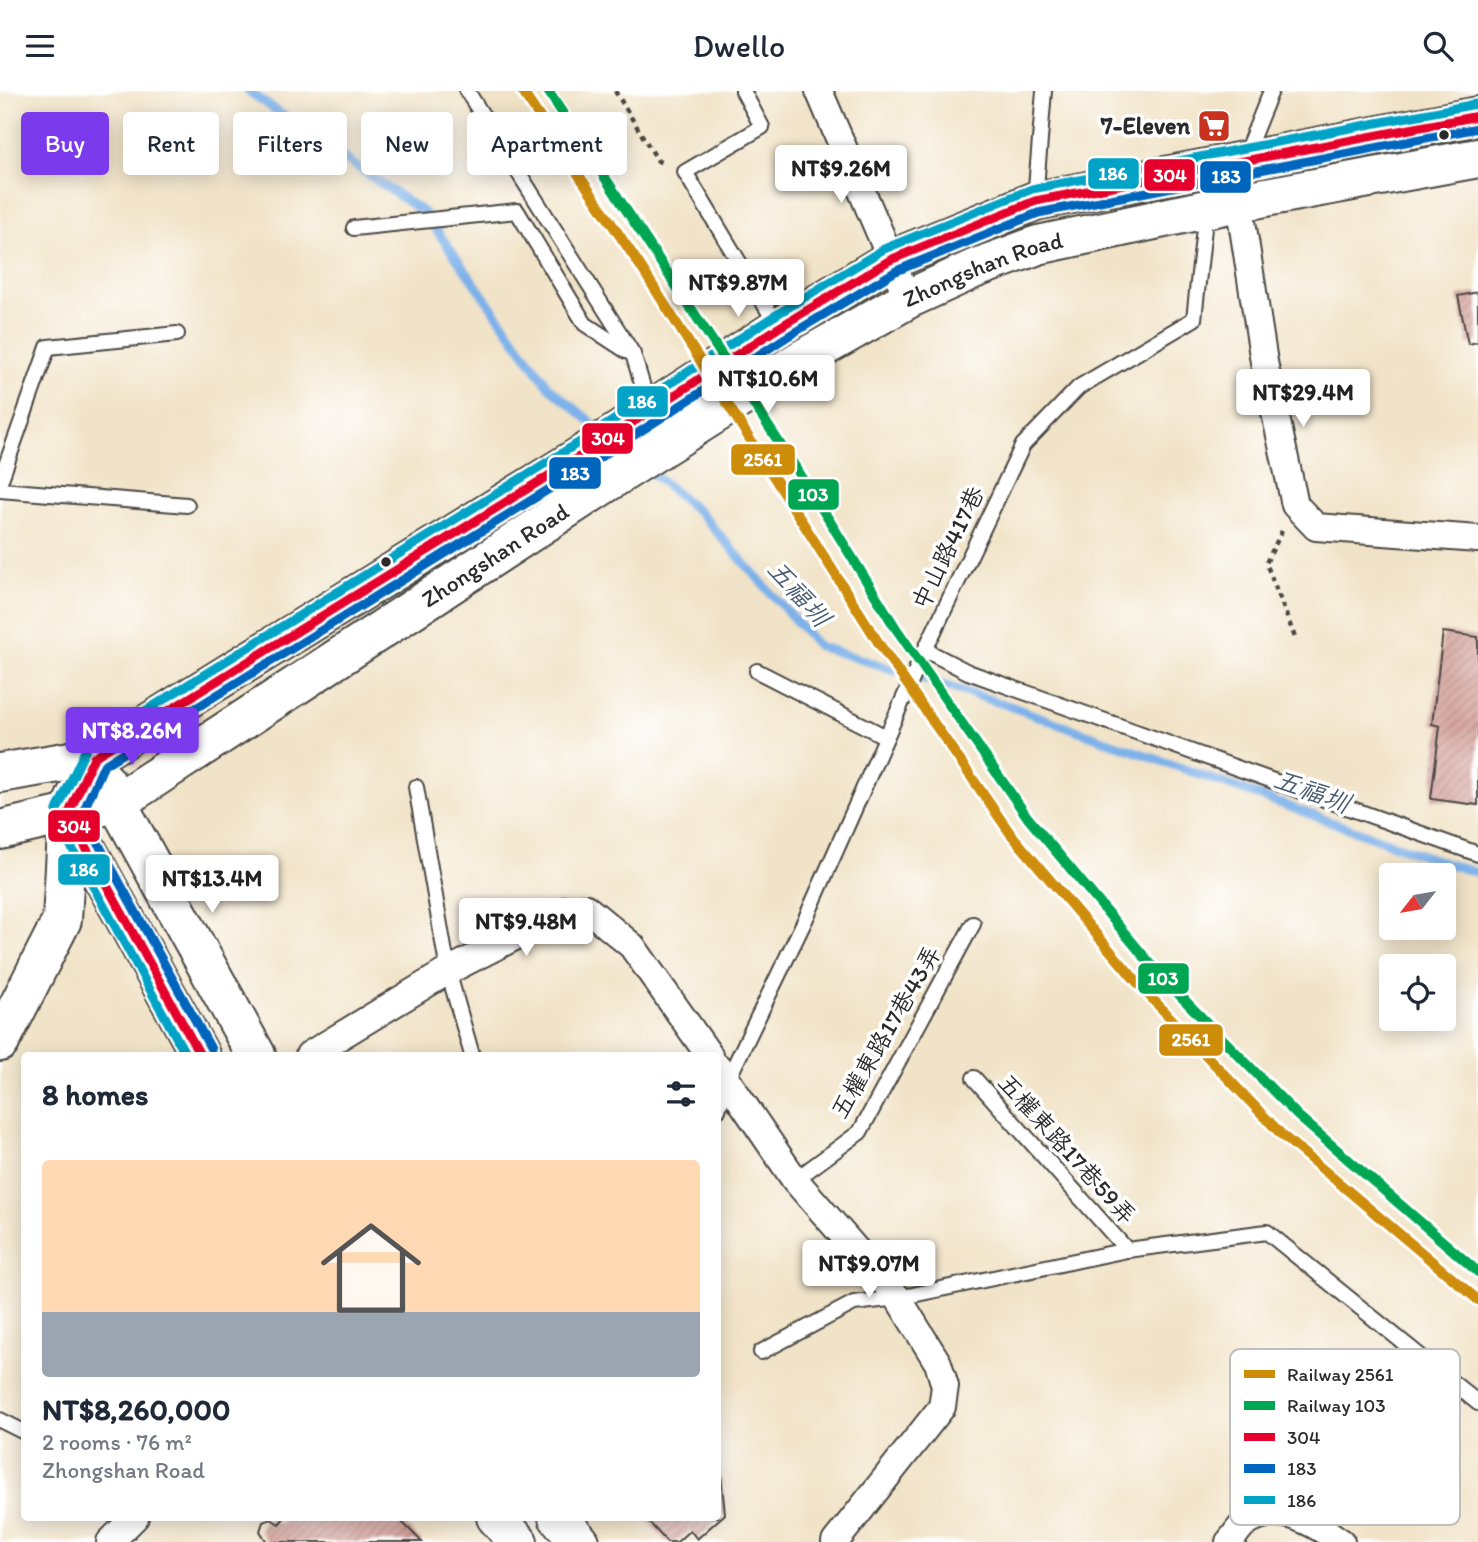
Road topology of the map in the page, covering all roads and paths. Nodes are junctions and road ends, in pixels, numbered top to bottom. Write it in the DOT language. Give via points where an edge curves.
graph roads {
  1 [pos="467,91"];
  2 [pos="615,91"];
  3 [pos="743,91"];
  4 [pos="818,91"];
  5 [pos="1044,91"];
  6 [pos="1271,91"];
  7 [pos="1478,116"];
  8 [pos="1478,158"];
  9 [pos="1242,162"];
  10 [pos="685,172"];
  11 [pos="1035,201"];
  12 [pos="1222,205"];
  13 [pos="354,228"];
  14 [pos="890,260"];
  15 [pos="908,299"];
  16 [pos="778,328"];
  17 [pos="177,334"];
  18 [pos="632,354"];
  19 [pos="799,361"];
  20 [pos="650,412"];
  21 [pos="661,448"];
  22 [pos="0,482"];
  23 [pos="0,490"];
  24 [pos="187,505"];
  25 [pos="1295,505"];
  26 [pos="1478,539"];
  27 [pos="1296,641"];
  28 [pos="925,650"];
  29 [pos="757,671"];
  30 [pos="886,737"];
  31 [pos="94,757"];
  32 [pos="0,773"];
  33 [pos="416,787"];
  34 [pos="116,803"];
  35 [pos="68,815"];
  36 [pos="0,830"];
  37 [pos="1478,854"];
  38 [pos="973,924"];
  39 [pos="448,971"];
  40 [pos="0,1042"];
  41 [pos="198,1052"];
  42 [pos="254,1052"];
  43 [pos="314,1052"];
  44 [pos="471,1052"];
  45 [pos="707,1052"];
  46 [pos="721,1078"];
  47 [pos="974,1078"];
  48 [pos="795,1180"];
  49 [pos="1127,1250"];
  50 [pos="898,1298"];
  51 [pos="1411,1349"];
  52 [pos="761,1352"];
  53 [pos="1460,1388"];
  54 [pos="1478,1403"];
  55 [pos="0,1420"];
  56 [pos="21,1430"];
  57 [pos="131,1521"];
  58 [pos="499,1521"];
  59 [pos="1243,1525"];
  60 [pos="1317,1525"];
  61 [pos="110,1542"];
  62 [pos="517,1542"];
  63 [pos="835,1542"];
  64 [pos="1229,1542"];
  65 [pos="1341,1542"];
  1 -- 18 [label="lane"];
  2 -- 10 [label="path" via="658,161"];
  3 -- 10 [label="lane" via="762,127"];
  4 -- 14 [label="street"];
  5 -- 11 [label="lane"];
  6 -- 9 [label="lane"];
  7 -- 9 [label="street, Zhongshan Road"];
  8 -- 12 [label="street, Zhongshan Road"];
  9 -- 11 [label="street, Zhongshan Road"];
  9 -- 12 [label="lane"];
  10 -- 16 [label="lane"];
  11 -- 14 [label="street, Zhongshan Road"];
  12 -- 15 [label="street, Zhongshan Road" via="1038,245"];
  12 -- 25 [label="street" via="1264,362"];
  12 -- 28 [label="lane, 中山路417巷" via="1194,319 1079,387 1023,445"];
  13 -- 18 [label="lane" via="517,211 585,324"];
  14 -- 15 [label="street"];
  14 -- 16 [label="street, Zhongshan Road"];
  15 -- 19 [label="street, Zhongshan Road"];
  16 -- 19 [label="lane"];
  16 -- 20 [label="street, Zhongshan Road"];
  17 -- 22 [label="lane" via="48,347"];
  18 -- 20 [label="lane"];
  19 -- 21 [label="street, Zhongshan Road"];
  20 -- 21 [label="lane"];
  20 -- 31 [label="street, Zhongshan Road"];
  21 -- 34 [label="street, Zhongshan Road"];
  23 -- 24 [label="lane"];
  25 -- 26 [label="street" via="1315,527"];
  25 -- 27 [label="path" via="1266,563"];
  28 -- 30 [label="lane, 中山路417巷"];
  28 -- 37 [label="lane" via="968,672"];
  29 -- 30 [label="lane"];
  30 -- 46 [label="lane, 中山路417巷" via="806,918"];
  31 -- 32 [label="street, Zhongshan Road"];
  31 -- 34 [label="street"];
  31 -- 35 [label="street"];
  33 -- 39 [label="lane"];
  34 -- 35 [label="street, Zhongshan Road"];
  34 -- 42 [label="street"];
  35 -- 36 [label="street, Zhongshan Road"];
  35 -- 40 [label="street" via="62,920"];
  35 -- 41 [label="street"];
  38 -- 48 [label="lane, 五權東路17巷43弄" via="860,1132"];
  39 -- 43 [label="street"];
  39 -- 44 [label="lane"];
  39 -- 45 [label="street" via="567,910 586,908 632,947"];
  46 -- 48 [label="street"];
  47 -- 49 [label="lane, 五權東路17巷59弄"];
  48 -- 50 [label="street"];
  49 -- 50 [label="lane, 五權東路17巷59弄"];
  49 -- 51 [label="lane, 五權東路17巷59弄" via="1267,1232"];
  50 -- 52 [label="lane, 五權東路17巷59弄" via="854,1303"];
  50 -- 63 [label="street" via="939,1363 945,1386 942,1407"];
  53 -- 54 [label="lane, 五權東路17巷59弄"];
  55 -- 56 [label="lane"];
  57 -- 61 [label="street"];
  58 -- 62 [label="street"];
  59 -- 64 [label="street"];
  60 -- 65 [label="street"];
}
